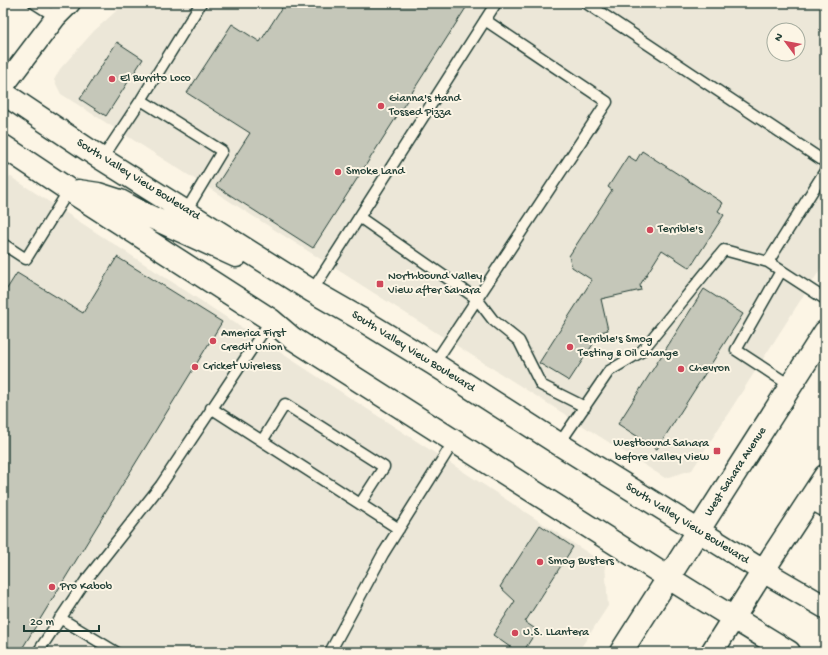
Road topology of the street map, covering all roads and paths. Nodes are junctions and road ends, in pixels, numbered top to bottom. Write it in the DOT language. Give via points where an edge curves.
graph roads {
  1 [pos="34,3"];
  2 [pos="70,3"];
  3 [pos="201,3"];
  4 [pos="496,3"];
  5 [pos="586,3"];
  6 [pos="56,17"];
  7 [pos="485,20"];
  8 [pos="3,87"];
  9 [pos="3,93"];
  10 [pos="141,100"];
  11 [pos="3,146"];
  12 [pos="102,159"];
  13 [pos="825,162"];
  14 [pos="825,171"];
  15 [pos="69,190"];
  16 [pos="186,211"];
  17 [pos="359,217"];
  18 [pos="3,244"];
  19 [pos="768,262"];
  20 [pos="781,271"];
  21 [pos="312,291"];
  22 [pos="476,299"];
  23 [pos="825,299"];
  24 [pos="271,320"];
  25 [pos="825,332"];
  26 [pos="434,364"];
  27 [pos="791,386"];
  28 [pos="585,407"];
  29 [pos="211,408"];
  30 [pos="262,441"];
  31 [pos="454,441"];
  32 [pos="559,444"];
  33 [pos="825,476"];
  34 [pos="360,504"];
  35 [pos="816,508"];
  36 [pos="399,529"];
  37 [pos="698,530"];
  38 [pos="763,571"];
  39 [pos="668,578"];
  40 [pos="825,606"];
  41 [pos="734,617"];
  42 [pos="60,618"];
  43 [pos="38,652"];
  44 [pos="116,652"];
  45 [pos="330,652"];
  46 [pos="621,652"];
  47 [pos="712,652"];
  48 [pos="790,652"];
  1 -- 6 [label="lane"];
  2 -- 6 [label="street"];
  3 -- 10 [label="lane"];
  4 -- 7 [label="lane"];
  5 -- 13 [label="lane"];
  6 -- 8 [label="street"];
  7 -- 17 [label="lane"];
  7 -- 22 [label="lane" via="607,102"];
  9 -- 12 [label="main road, South Valley View Boulevard"];
  10 -- 12 [label="lane"];
  10 -- 16 [label="lane" via="222,151"];
  11 -- 15 [label="main road"];
  12 -- 16 [label="main road, South Valley View Boulevard"];
  14 -- 19 [label="lane"];
  15 -- 18 [label="lane" via="26,259"];
  15 -- 21 [label="main road" via="98,194 120,201"];
  15 -- 24 [label="main road"];
  16 -- 21 [label="main road, South Valley View Boulevard"];
  17 -- 21 [label="lane"];
  17 -- 22 [label="lane"];
  19 -- 20 [label="lane"];
  19 -- 28 [label="lane" via="724,250 641,352 609,371"];
  20 -- 23 [label="lane"];
  20 -- 27 [label="lane" via="736,350"];
  21 -- 26 [label="main road, South Valley View Boulevard"];
  22 -- 26 [label="lane"];
  22 -- 28 [label="lane" via="494,320 519,341 541,385"];
  24 -- 29 [label="lane"];
  24 -- 31 [label="main road" via="292,338"];
  25 -- 27 [label="main road, West Sahara Avenue"];
  26 -- 32 [label="main road, South Valley View Boulevard"];
  27 -- 37 [label="main road, West Sahara Avenue"];
  28 -- 32 [label="lane"];
  29 -- 30 [label="lane"];
  29 -- 42 [label="lane" via="161,485 86,580"];
  30 -- 34 [label="lane"];
  30 -- 34 [label="lane" via="285,404 384,467"];
  31 -- 36 [label="lane"];
  31 -- 39 [label="main road"];
  32 -- 37 [label="main road, South Valley View Boulevard"];
  33 -- 35 [label="main road"];
  34 -- 36 [label="lane"];
  35 -- 38 [label="main road"];
  36 -- 45 [label="lane"];
  37 -- 38 [label="main road, South Valley View Boulevard"];
  37 -- 39 [label="main road, West Sahara Avenue"];
  38 -- 40 [label="main road, South Valley View Boulevard"];
  38 -- 41 [label="main road"];
  39 -- 41 [label="main road"];
  39 -- 46 [label="main road, West Sahara Avenue"];
  41 -- 47 [label="main road"];
  41 -- 48 [label="main road"];
  42 -- 43 [label="lane"];
  42 -- 44 [label="lane"];
}
